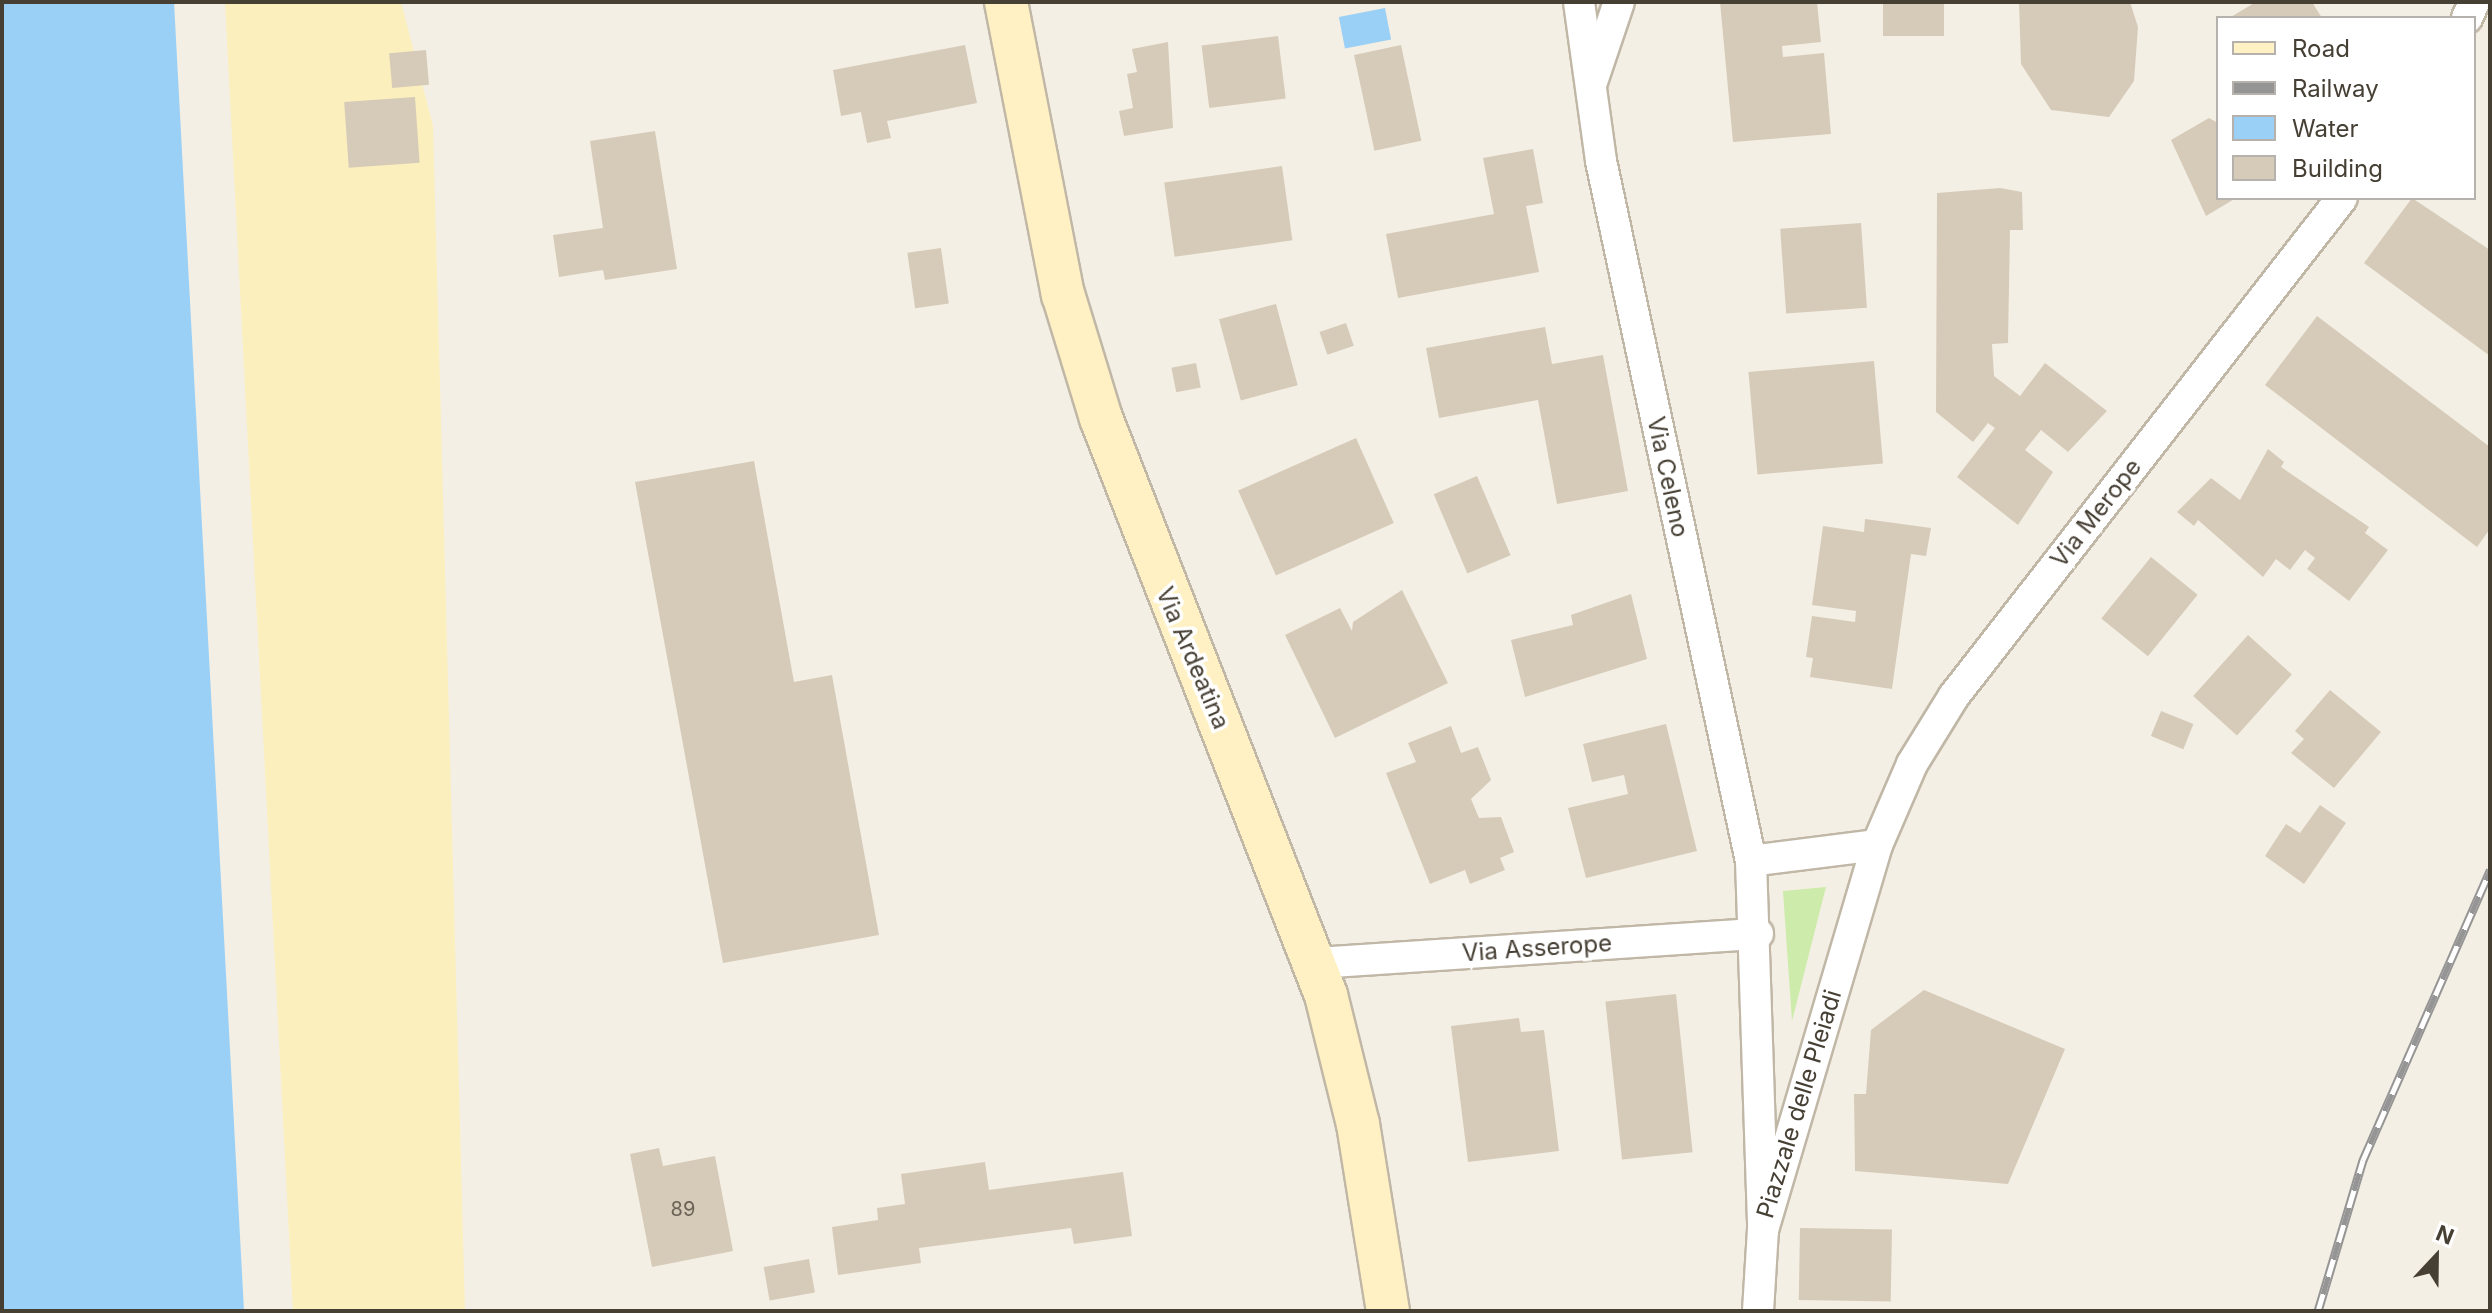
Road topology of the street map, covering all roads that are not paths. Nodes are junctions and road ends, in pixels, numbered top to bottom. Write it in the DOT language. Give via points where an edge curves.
graph roads {
  1 [pos="1579,2"];
  2 [pos="1619,2"];
  3 [pos="1011,3"];
  4 [pos="1589,91"];
  5 [pos="2340,200"];
  6 [pos="1877,845"];
  7 [pos="1751,861"];
  8 [pos="1758,934"];
  9 [pos="1317,963"];
  10 [pos="1763,1230"];
  11 [pos="1388,1311"];
  12 [pos="1758,1311"];
  1 -- 4 [label="street, Via Celeno"];
  2 -- 4 [label="street"];
  3 -- 9 [label="main road, Via Ardeatina" via="1063,294 1109,443"];
  4 -- 7 [label="street, Via Celeno"];
  5 -- 6 [label="street, Via Merope" via="1954,696 1912,764"];
  6 -- 7 [label="street"];
  6 -- 10 [label="street, Piazzale delle Pleiadi"];
  7 -- 8 [label="street, Piazzale delle Pleiadi"];
  8 -- 9 [label="street, Via Asserope"];
  8 -- 10 [label="street, Piazzale delle Pleiadi"];
  9 -- 11 [label="main road, Via Ardeatina" via="1358,1124"];
  10 -- 12 [label="street"];
}
